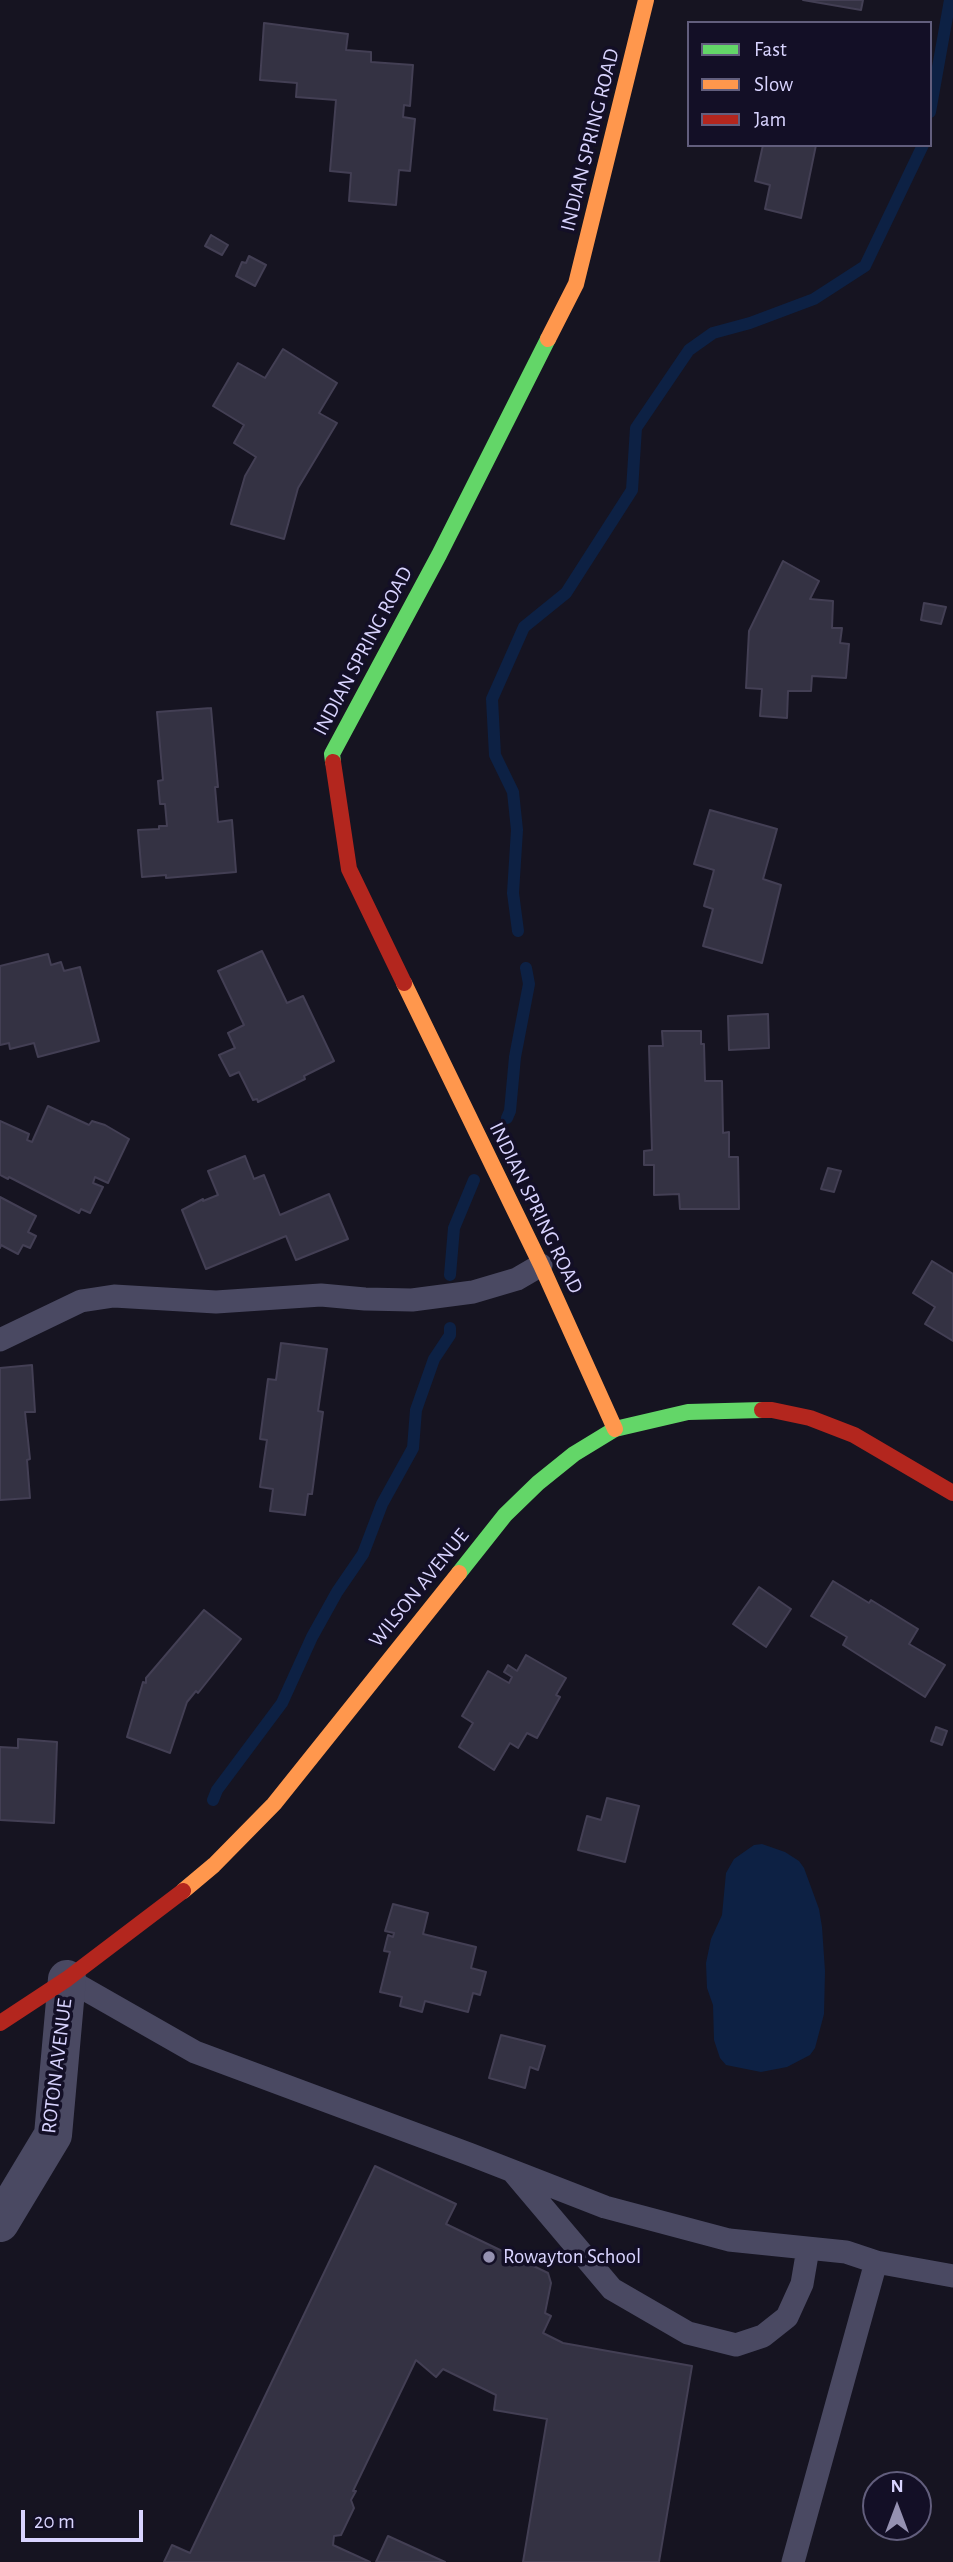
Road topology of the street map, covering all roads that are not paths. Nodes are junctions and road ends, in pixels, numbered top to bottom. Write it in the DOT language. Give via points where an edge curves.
graph roads {
  1 [pos="646,0"];
  2 [pos="541,1265"];
  3 [pos="0,1340"];
  4 [pos="615,1429"];
  5 [pos="953,1493"];
  6 [pos="67,1979"];
  7 [pos="0,2023"];
  8 [pos="512,2171"];
  9 [pos="0,2223"];
  10 [pos="808,2249"];
  11 [pos="876,2262"];
  12 [pos="953,2276"];
  13 [pos="793,2562"];
  1 -- 2 [label="street, INDIAN SPRING ROAD" via="576,284 332,754 349,869"];
  2 -- 3 [label="lane" via="517,1279 472,1292 412,1300 321,1294 216,1302 114,1296 81,1301"];
  2 -- 4 [label="street, INDIAN SPRING ROAD"];
  4 -- 5 [label="street, WILSON AVENUE" via="688,1412 772,1410 854,1435"];
  4 -- 6 [label="street, WILSON AVENUE" via="574,1454 505,1515 274,1804 214,1865"];
  6 -- 7 [label="street, WILSON AVENUE"];
  6 -- 8 [label="lane" via="195,2052"];
  6 -- 9 [label="street, ROTON AVENUE" via="53,2135"];
  8 -- 10 [label="lane" via="605,2207 717,2237"];
  8 -- 10 [label="lane" via="612,2289 688,2333 736,2345 764,2336 787,2317 802,2284"];
  10 -- 11 [label="lane" via="845,2252"];
  11 -- 12 [label="lane"];
  11 -- 13 [label="lane"];
}
